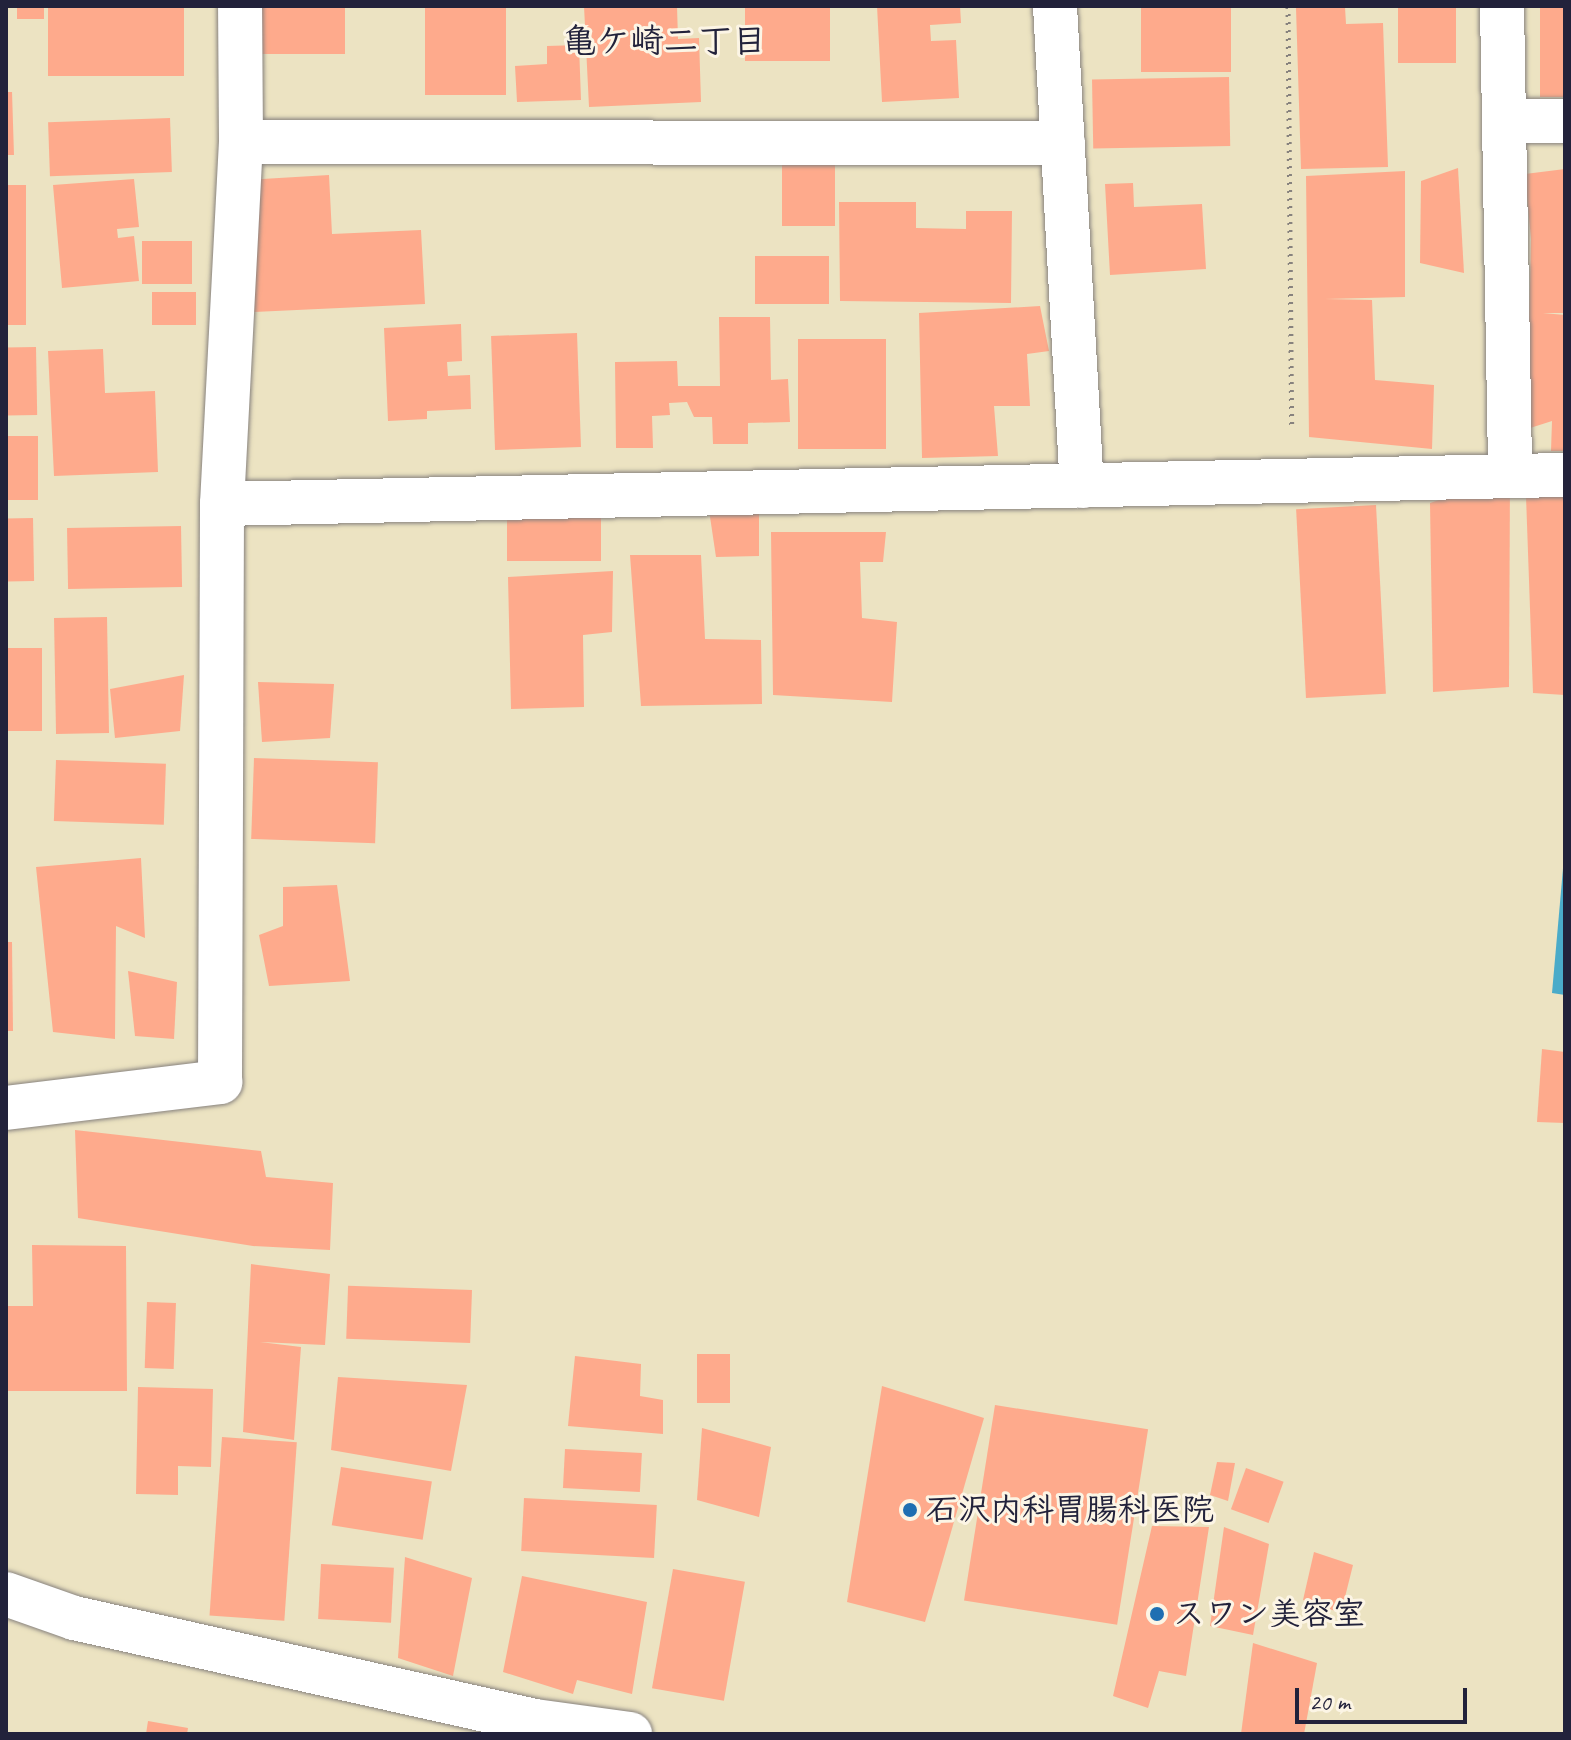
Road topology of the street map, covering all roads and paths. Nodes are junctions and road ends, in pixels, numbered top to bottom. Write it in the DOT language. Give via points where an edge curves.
graph roads {
  1 [pos="240,6"];
  2 [pos="1055,6"];
  3 [pos="1288,6"];
  4 [pos="1502,6"];
  5 [pos="1504,121"];
  6 [pos="1565,121"];
  7 [pos="241,142"];
  8 [pos="1063,143"];
  9 [pos="1565,475"];
  10 [pos="1510,476"];
  11 [pos="1292,481"];
  12 [pos="1082,486"];
  13 [pos="222,504"];
  14 [pos="6,1108"];
  15 [pos="6,1594"];
  16 [pos="630,1734"];
  1 -- 7 [label="street"];
  2 -- 8 [label="street"];
  3 -- 11 [label="path"];
  4 -- 5 [label="street"];
  5 -- 6 [label="street"];
  5 -- 10 [label="street"];
  7 -- 8 [label="street"];
  7 -- 13 [label="street"];
  8 -- 12 [label="street"];
  9 -- 10 [label="street"];
  10 -- 11 [label="street"];
  11 -- 12 [label="street"];
  12 -- 13 [label="street"];
  13 -- 14 [label="street" via="220,1082"];
  15 -- 16 [label="street" via="74,1618 535,1721"];
}
